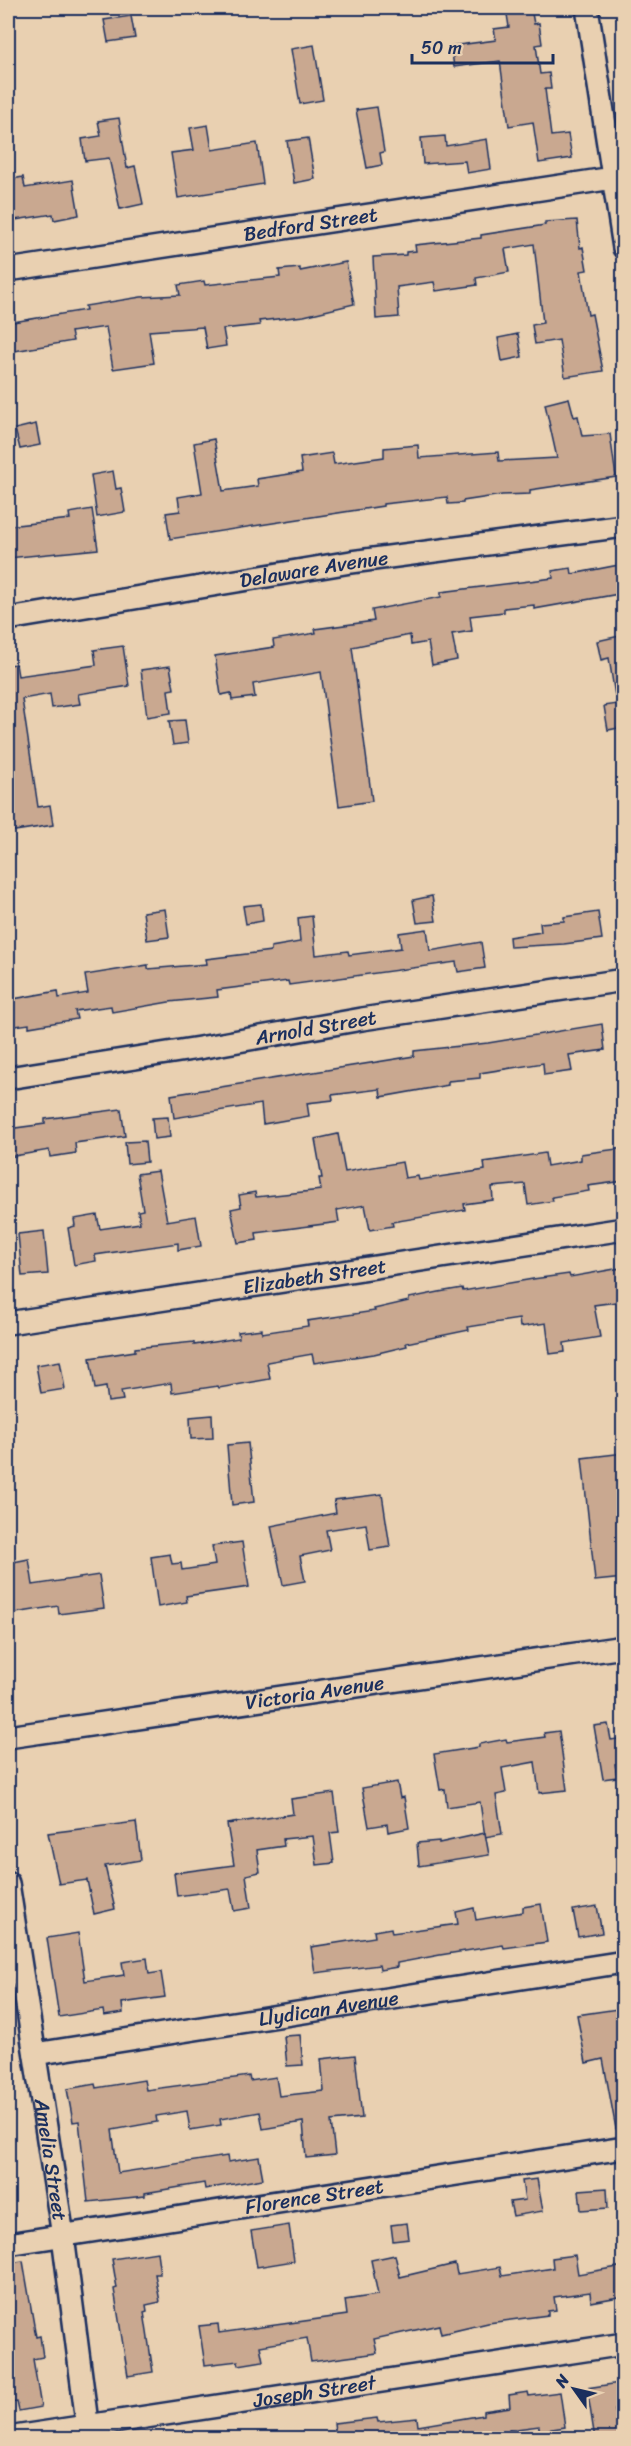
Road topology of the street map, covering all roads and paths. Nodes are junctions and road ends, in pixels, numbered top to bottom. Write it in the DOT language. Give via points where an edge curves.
graph roads {
  1 [pos="587,8"];
  2 [pos="614,178"];
  3 [pos="624,248"];
  4 [pos="8,270"];
  5 [pos="624,526"];
  6 [pos="8,619"];
  7 [pos="624,980"];
  8 [pos="8,1078"];
  9 [pos="624,1229"];
  10 [pos="8,1323"];
  11 [pos="624,1647"];
  12 [pos="8,1737"];
  13 [pos="8,1883"];
  14 [pos="624,1962"];
  15 [pos="35,2054"];
  16 [pos="624,2148"];
  17 [pos="63,2236"];
  18 [pos="8,2244"];
  19 [pos="624,2344"];
  20 [pos="88,2432"];
  21 [pos="8,2439"];
  1 -- 2 [label="street"];
  2 -- 3 [label="street"];
  2 -- 4 [label="street, Bedford Street"];
  5 -- 6 [label="street, Delaware Avenue" via="351,562"];
  7 -- 8 [label="street, Arnold Street"];
  9 -- 10 [label="street, Elizabeth Street"];
  11 -- 12 [label="street, Victoria Avenue"];
  13 -- 15 [label="street, Amelia Street"];
  14 -- 15 [label="street, Llydican Avenue"];
  15 -- 17 [label="street, Amelia Street"];
  16 -- 17 [label="street, Florence Street"];
  17 -- 18 [label="street, Florence Street"];
  17 -- 20 [label="street, Amelia Street"];
  19 -- 20 [label="street, Joseph Street"];
  20 -- 21 [label="street, Joseph Street"];
}
